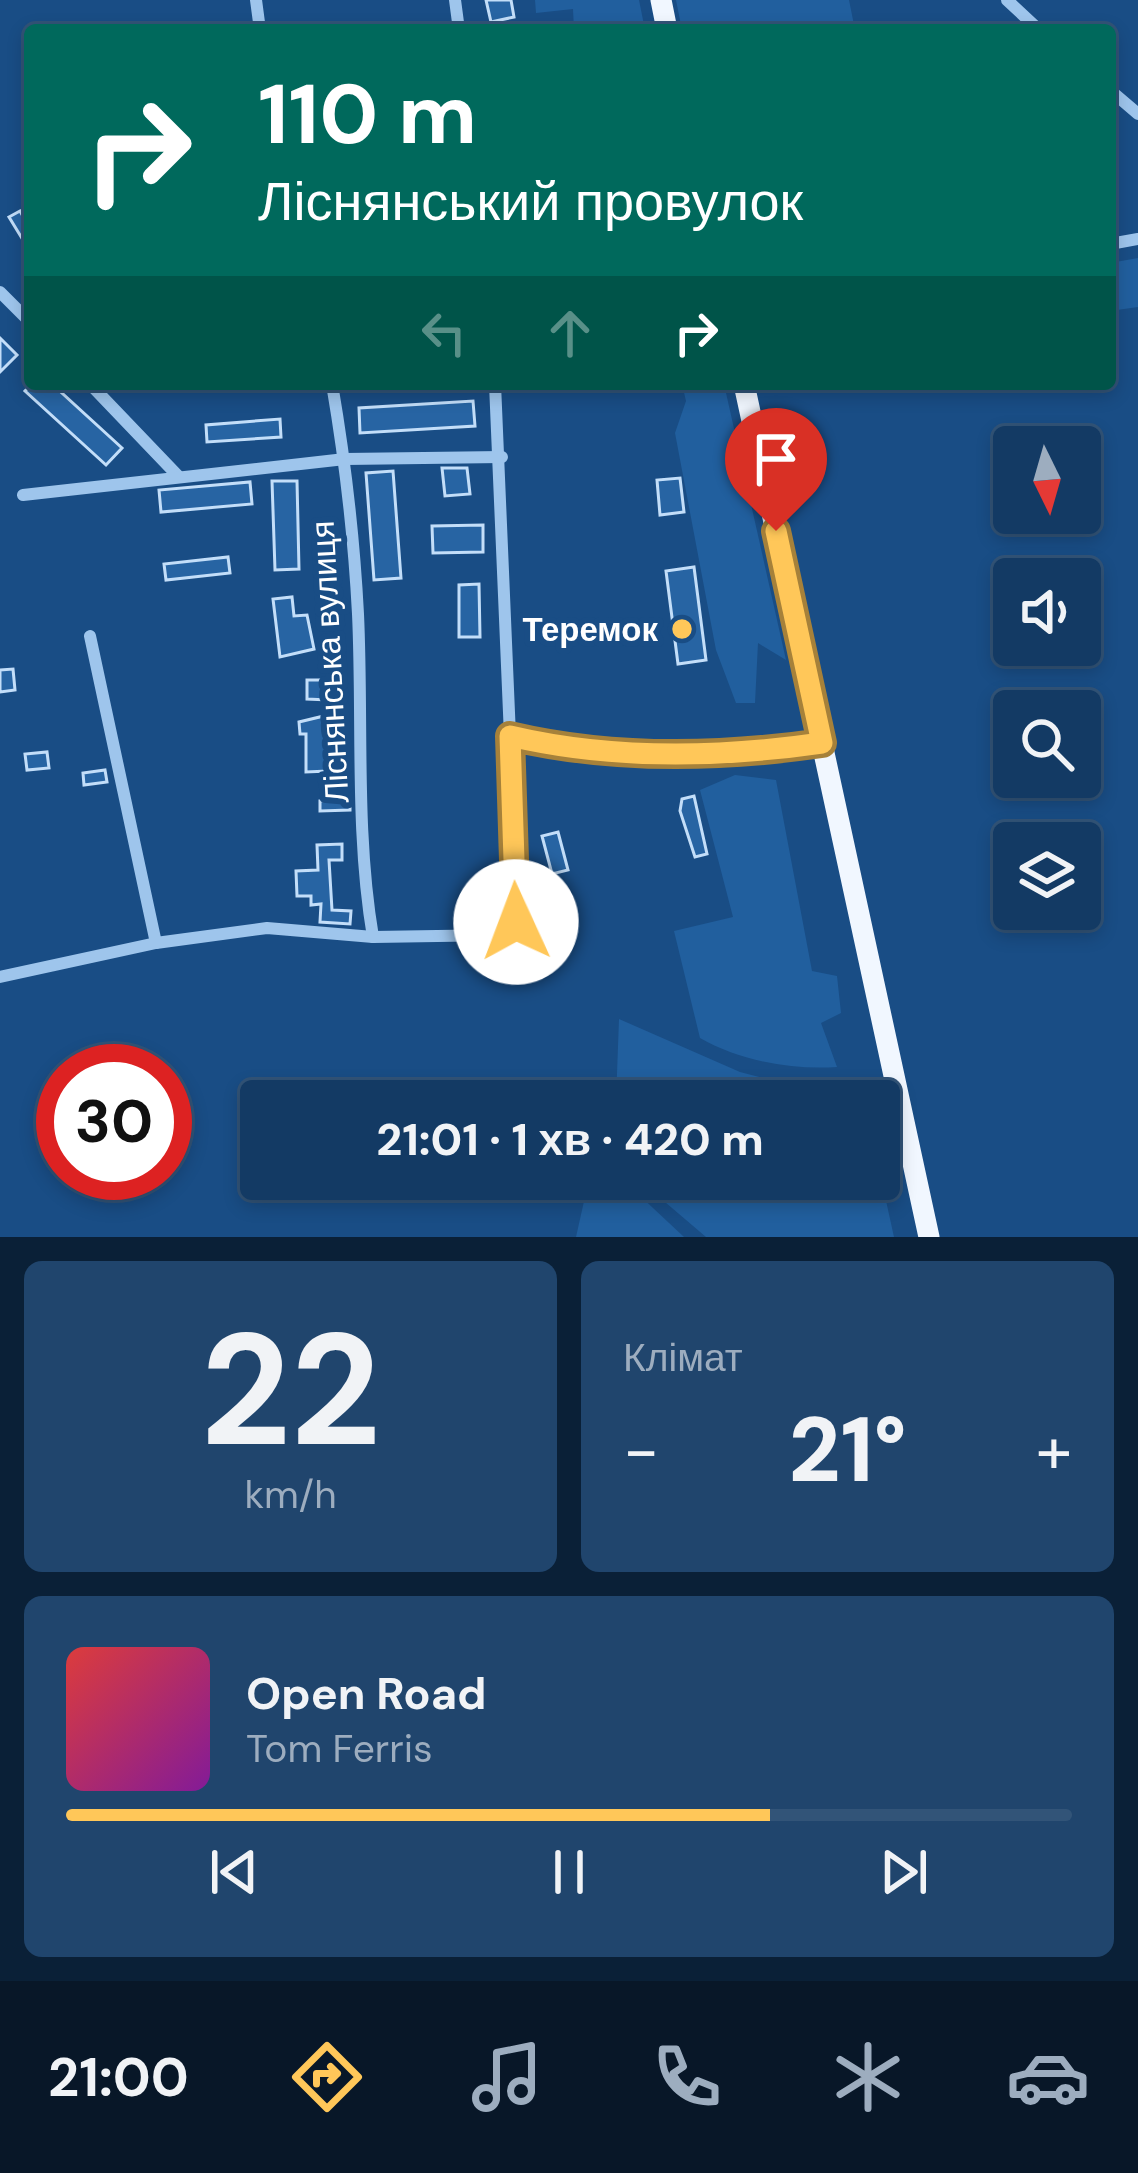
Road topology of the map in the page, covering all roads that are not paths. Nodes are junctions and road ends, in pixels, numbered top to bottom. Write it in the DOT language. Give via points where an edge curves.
graph roads {
  1 [pos="1007,0"];
  2 [pos="1033,24"];
  3 [pos="0,292"];
  4 [pos="24,316"];
  5 [pos="96,390"];
  6 [pos="333,390"];
  7 [pos="495,390"];
  8 [pos="745,390"];
  9 [pos="502,457"];
  10 [pos="345,458"];
  11 [pos="179,477"];
  12 [pos="23,495"];
  13 [pos="90,636"];
  14 [pos="510,736"];
  15 [pos="822,743"];
  16 [pos="373,937"];
  17 [pos="156,943"];
  18 [pos="0,977"];
  19 [pos="929,1237"];
  1 -- 2 [label="street"];
  3 -- 4 [label="street"];
  5 -- 11 [label="street"];
  6 -- 10 [label="street, Ліснянська вулиця"];
  7 -- 9 [label="street"];
  8 -- 15 [label="highway"];
  9 -- 10 [label="street"];
  9 -- 14 [label="street"];
  10 -- 11 [label="street"];
  10 -- 16 [label="street, Ліснянська вулиця" via="358,614 364,890"];
  11 -- 12 [label="street"];
  13 -- 17 [label="street"];
  14 -- 15 [label="street" via="573,751 739,755"];
  14 -- 16 [label="street" via="512,930"];
  15 -- 19 [label="highway"];
  16 -- 17 [label="street" via="267,928"];
  17 -- 18 [label="street"];
}
